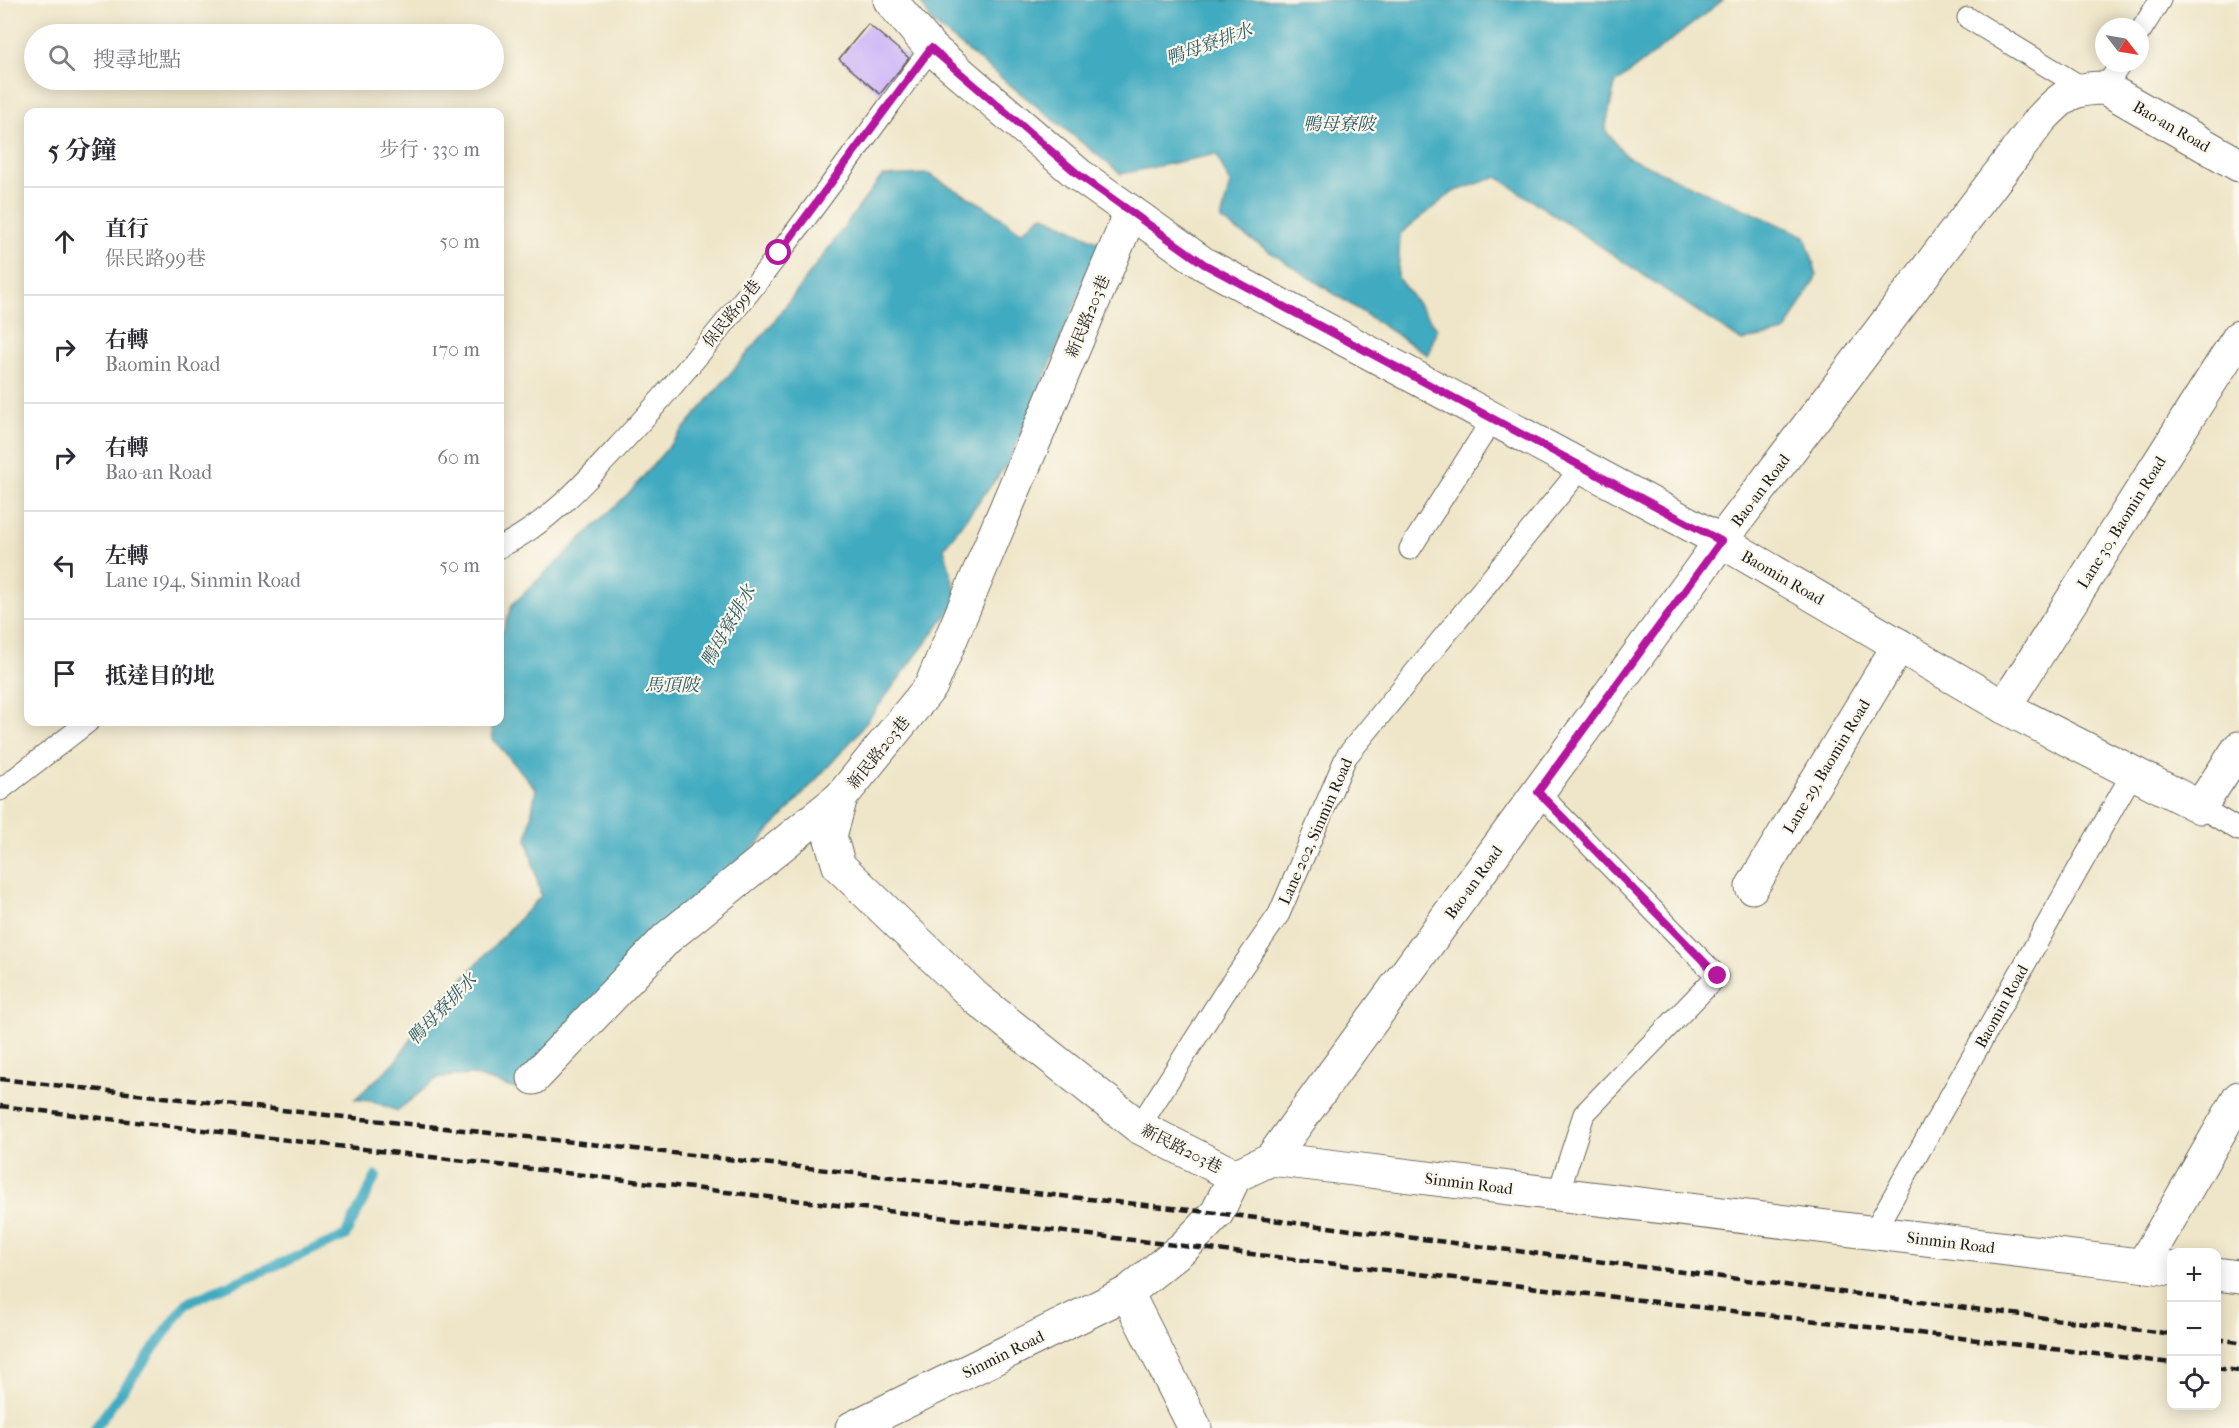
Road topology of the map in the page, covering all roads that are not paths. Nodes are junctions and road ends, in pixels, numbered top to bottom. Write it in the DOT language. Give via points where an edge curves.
graph roads {
  1 [pos="890,0"];
  2 [pos="2160,0"];
  3 [pos="1968,18"];
  4 [pos="2149,18"];
  5 [pos="931,48"];
  6 [pos="2103,80"];
  7 [pos="2239,165"];
  8 [pos="1131,212"];
  9 [pos="2239,338"];
  10 [pos="1492,420"];
  11 [pos="1582,467"];
  12 [pos="1721,541"];
  13 [pos="504,545"];
  14 [pos="1410,549"];
  15 [pos="1899,645"];
  16 [pos="2004,707"];
  17 [pos="83,726"];
  18 [pos="2239,748"];
  19 [pos="2132,774"];
  20 [pos="0,790"];
  21 [pos="1538,792"];
  22 [pos="841,797"];
  23 [pos="2200,807"];
  24 [pos="2239,830"];
  25 [pos="1752,887"];
  26 [pos="534,1078"];
  27 [pos="2239,1098"];
  28 [pos="1139,1127"];
  29 [pos="1271,1159"];
  30 [pos="1235,1176"];
  31 [pos="1558,1194"];
  32 [pos="1873,1233"];
  33 [pos="2157,1267"];
  34 [pos="2221,1275"];
  35 [pos="2239,1277"];
  36 [pos="1127,1293"];
  37 [pos="852,1428"];
  38 [pos="1195,1428"];
  1 -- 5 [label="street, Baomin Road"];
  2 -- 4 [label="lane"];
  3 -- 6 [label="lane"];
  5 -- 8 [label="street, Baomin Road" via="1079,175"];
  5 -- 13 [label="lane, 保民路99巷" via="779,253 659,402 572,497"];
  6 -- 7 [label="street, Bao-an Road"];
  6 -- 12 [label="street, Bao-an Road" via="2061,98 2041,119"];
  8 -- 10 [label="street, Baomin Road" via="1204,264"];
  8 -- 22 [label="street, 新民路203巷" via="931,686"];
  9 -- 16 [label="street, Lane 30, Baomin Road"];
  10 -- 11 [label="street, Baomin Road"];
  10 -- 14 [label="lane"];
  11 -- 12 [label="street, Baomin Road"];
  11 -- 28 [label="lane, Lane 202, Sinmin Road" via="1346,757 1279,914"];
  12 -- 15 [label="street, Baomin Road"];
  12 -- 21 [label="street, Bao-an Road"];
  15 -- 16 [label="street, Baomin Road"];
  15 -- 25 [label="street, Lane 29, Baomin Road"];
  16 -- 19 [label="street, Baomin Road"];
  17 -- 20 [label="lane"];
  18 -- 23 [label="street"];
  19 -- 23 [label="street"];
  19 -- 32 [label="lane, Baomin Road"];
  21 -- 29 [label="street, Bao-an Road"];
  21 -- 31 [label="lane" via="1718,976 1584,1114"];
  22 -- 26 [label="street" via="667,938"];
  22 -- 28 [label="street, 新民路203巷" via="830,836 839,866 976,998"];
  23 -- 24 [label="lane"];
  27 -- 33 [label="street"];
  28 -- 30 [label="street, 新民路203巷"];
  29 -- 30 [label="street"];
  29 -- 31 [label="street, Sinmin Road"];
  30 -- 36 [label="street, Sinmin Road" via="1217,1213 1185,1246"];
  31 -- 32 [label="street, Sinmin Road"];
  32 -- 33 [label="street, Sinmin Road"];
  34 -- 35 [label="street"];
  36 -- 37 [label="street, Sinmin Road"];
  36 -- 38 [label="street"];
}
